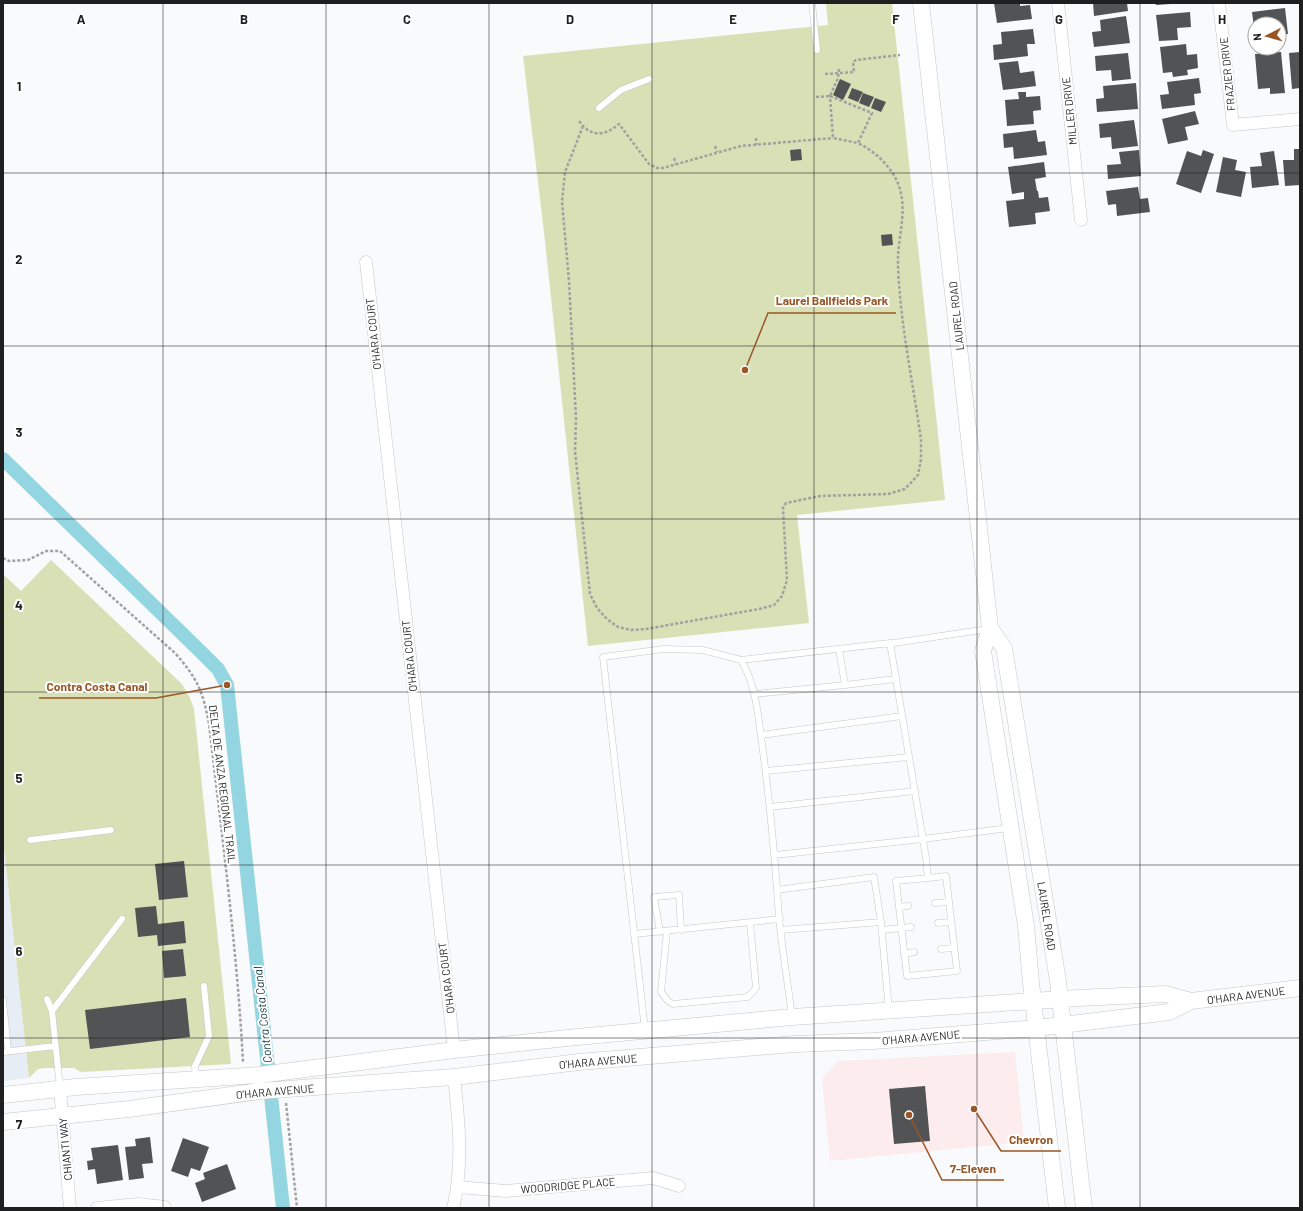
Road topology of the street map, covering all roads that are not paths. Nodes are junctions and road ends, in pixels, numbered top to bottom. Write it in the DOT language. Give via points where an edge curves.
graph roads {
  1 [pos="812,3"];
  2 [pos="921,3"];
  3 [pos="1058,3"];
  4 [pos="1220,3"];
  5 [pos="817,50"];
  6 [pos="649,79"];
  7 [pos="598,108"];
  8 [pos="1300,119"];
  9 [pos="1081,220"];
  10 [pos="366,262"];
  11 [pos="990,628"];
  12 [pos="887,644"];
  13 [pos="839,649"];
  14 [pos="741,660"];
  15 [pos="895,678"];
  16 [pos="845,685"];
  17 [pos="755,694"];
  18 [pos="902,716"];
  19 [pos="761,735"];
  20 [pos="909,757"];
  21 [pos="766,771"];
  22 [pos="915,791"];
  23 [pos="770,807"];
  24 [pos="1010,828"];
  25 [pos="111,830"];
  26 [pos="923,839"];
  27 [pos="30,840"];
  28 [pos="774,854"];
  29 [pos="928,878"];
  30 [pos="777,890"];
  31 [pos="949,902"];
  32 [pos="935,903"];
  33 [pos="908,906"];
  34 [pos="899,907"];
  35 [pos="122,919"];
  36 [pos="780,919"];
  37 [pos="750,922"];
  38 [pos="881,922"];
  39 [pos="951,922"];
  40 [pos="938,923"];
  41 [pos="911,927"];
  42 [pos="901,928"];
  43 [pos="681,930"];
  44 [pos="781,930"];
  45 [pos="882,930"];
  46 [pos="667,931"];
  47 [pos="660,932"];
  48 [pos="634,934"];
  49 [pos="954,948"];
  50 [pos="941,949"];
  51 [pos="914,952"];
  52 [pos="904,954"];
  53 [pos="204,986"];
  54 [pos="1300,988"];
  55 [pos="47,999"];
  56 [pos="1060,999"];
  57 [pos="3,1000"];
  58 [pos="1033,1001"];
  59 [pos="1191,1001"];
  60 [pos="52,1011"];
  61 [pos="889,1011"];
  62 [pos="792,1016"];
  63 [pos="1064,1025"];
  64 [pos="1037,1028"];
  65 [pos="645,1030"];
  66 [pos="55,1046"];
  67 [pos="454,1050"];
  68 [pos="6,1051"];
  69 [pos="454,1077"];
  70 [pos="196,1080"];
  71 [pos="259,1083"];
  72 [pos="60,1089"];
  73 [pos="3,1095"];
  74 [pos="62,1117"];
  75 [pos="3,1122"];
  76 [pos="679,1186"];
  77 [pos="457,1187"];
  78 [pos="165,1207"];
  79 [pos="70,1208"];
  80 [pos="97,1208"];
  81 [pos="453,1208"];
  82 [pos="1057,1208"];
  83 [pos="1084,1208"];
  1 -- 5 [label="lane"];
  2 -- 11 [label="main road, LAUREL ROAD"];
  3 -- 9 [label="street, MILLER DRIVE"];
  4 -- 8 [label="street, FRAZIER DRIVE" via="1233,126"];
  6 -- 7 [label="lane" via="621,90"];
  10 -- 67 [label="street, O'HARA COURT"];
  11 -- 12 [label="lane"];
  11 -- 24 [label="main road, LAUREL ROAD" via="983,652"];
  11 -- 56 [label="main road, LAUREL ROAD" via="1004,648"];
  12 -- 13 [label="lane"];
  12 -- 15 [label="lane" via="890,643"];
  13 -- 14 [label="lane"];
  13 -- 16 [label="lane"];
  14 -- 17 [label="lane"];
  14 -- 48 [label="lane" via="703,650 664,649 603,657"];
  15 -- 16 [label="lane"];
  15 -- 18 [label="lane"];
  16 -- 17 [label="lane"];
  17 -- 19 [label="lane"];
  18 -- 19 [label="lane"];
  18 -- 20 [label="lane"];
  19 -- 21 [label="lane"];
  20 -- 21 [label="lane"];
  20 -- 22 [label="lane"];
  21 -- 23 [label="lane"];
  22 -- 23 [label="lane"];
  22 -- 26 [label="lane"];
  23 -- 28 [label="lane"];
  24 -- 26 [label="lane"];
  24 -- 58 [label="main road, LAUREL ROAD" via="1026,926"];
  25 -- 27 [label="lane"];
  26 -- 28 [label="lane"];
  26 -- 29 [label="lane"];
  28 -- 30 [label="lane"];
  29 -- 31 [label="lane" via="946,876"];
  29 -- 34 [label="lane" via="896,881"];
  30 -- 36 [label="lane"];
  30 -- 38 [label="lane" via="874,878"];
  31 -- 32 [label="lane"];
  31 -- 39 [label="lane"];
  33 -- 34 [label="lane"];
  34 -- 42 [label="lane"];
  35 -- 60 [label="lane"];
  36 -- 37 [label="lane"];
  36 -- 44 [label="lane"];
  37 -- 43 [label="lane"];
  37 -- 46 [label="lane" via="756,988 748,997 673,1004 668,1001 662,992"];
  38 -- 44 [label="lane"];
  38 -- 45 [label="lane"];
  39 -- 40 [label="lane"];
  39 -- 49 [label="lane"];
  41 -- 42 [label="lane"];
  42 -- 45 [label="lane"];
  42 -- 52 [label="lane"];
  43 -- 46 [label="lane"];
  43 -- 47 [label="lane" via="679,895 654,897"];
  44 -- 62 [label="lane"];
  45 -- 61 [label="lane"];
  46 -- 47 [label="lane"];
  47 -- 48 [label="lane"];
  48 -- 65 [label="lane"];
  49 -- 50 [label="lane"];
  49 -- 52 [label="lane" via="957,971 950,972 907,976"];
  51 -- 52 [label="lane"];
  53 -- 70 [label="lane" via="209,1036 195,1066"];
  54 -- 59 [label="main road, O'HARA AVENUE"];
  55 -- 60 [label="lane"];
  56 -- 58 [label="main road, O'HARA AVENUE"];
  56 -- 59 [label="main road, O'HARA AVENUE" via="1166,994"];
  56 -- 63 [label="main road, LAUREL ROAD"];
  57 -- 68 [label="lane"];
  58 -- 61 [label="main road, O'HARA AVENUE"];
  58 -- 64 [label="main road, LAUREL ROAD"];
  59 -- 63 [label="main road, O'HARA AVENUE" via="1169,1012"];
  60 -- 66 [label="lane"];
  61 -- 62 [label="main road, O'HARA AVENUE"];
  62 -- 65 [label="main road, O'HARA AVENUE"];
  63 -- 64 [label="main road, O'HARA AVENUE"];
  63 -- 83 [label="main road, LAUREL ROAD"];
  64 -- 69 [label="main road, O'HARA AVENUE" via="579,1062"];
  64 -- 82 [label="main road, LAUREL ROAD"];
  65 -- 67 [label="main road, O'HARA AVENUE"];
  66 -- 68 [label="lane"];
  66 -- 72 [label="lane"];
  67 -- 71 [label="main road, O'HARA AVENUE" via="277,1073"];
  69 -- 71 [label="main road, O'HARA AVENUE" via="282,1096"];
  69 -- 77 [label="street" via="460,1140"];
  70 -- 71 [label="main road, O'HARA AVENUE"];
  70 -- 72 [label="main road, O'HARA AVENUE"];
  71 -- 74 [label="main road, O'HARA AVENUE" via="129,1110"];
  72 -- 73 [label="main road, O'HARA AVENUE"];
  72 -- 74 [label="street, CHIANTI WAY"];
  74 -- 75 [label="main road, O'HARA AVENUE"];
  74 -- 79 [label="street, CHIANTI WAY"];
  76 -- 77 [label="street, WOODRIDGE PLACE" via="653,1178 506,1191"];
  77 -- 81 [label="street"];
  78 -- 80 [label="street" via="138,1204"];
}
